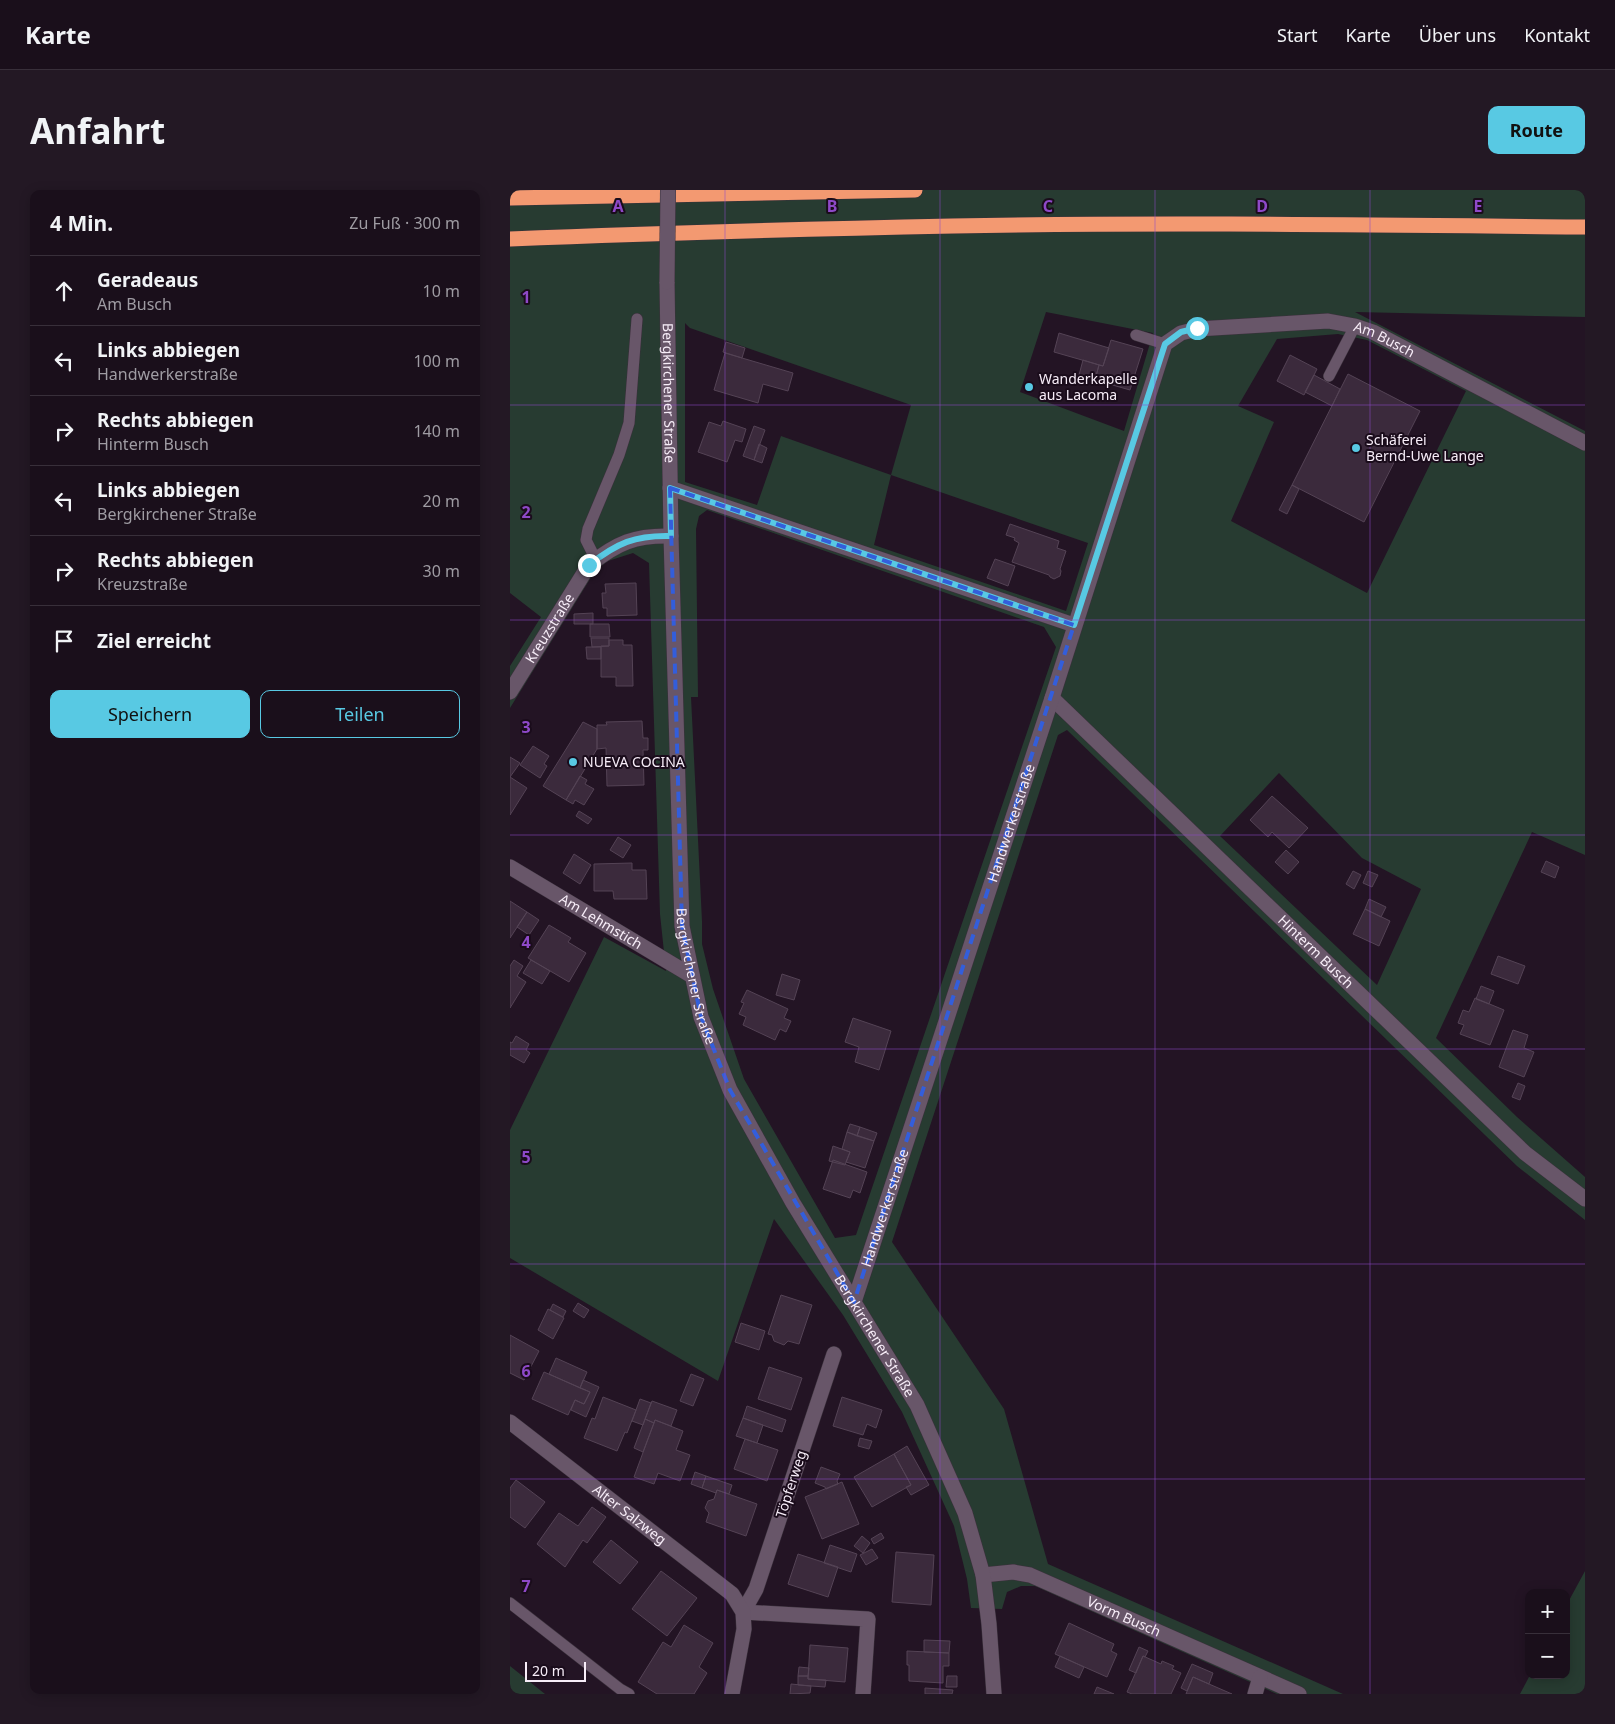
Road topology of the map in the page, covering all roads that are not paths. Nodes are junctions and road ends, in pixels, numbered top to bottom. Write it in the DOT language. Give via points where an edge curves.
graph roads {
  1 [pos="668,190"];
  2 [pos="915,190"];
  3 [pos="510,198"];
  4 [pos="1585,227"];
  5 [pos="510,239"];
  6 [pos="637,319"];
  7 [pos="1355,326"];
  8 [pos="1136,335"];
  9 [pos="1165,344"];
  10 [pos="1329,376"];
  11 [pos="1585,443"];
  12 [pos="670,488"];
  13 [pos="671,536"];
  14 [pos="596,560"];
  15 [pos="1074,625"];
  16 [pos="510,692"];
  17 [pos="1052,698"];
  18 [pos="510,867"];
  19 [pos="692,976"];
  20 [pos="1585,1199"];
  21 [pos="854,1302"];
  22 [pos="834,1354"];
  23 [pos="510,1422"];
  24 [pos="983,1575"];
  25 [pos="510,1603"];
  26 [pos="743,1612"];
  27 [pos="1260,1677"];
  28 [pos="630,1694"];
  29 [pos="732,1694"];
  30 [pos="863,1694"];
  31 [pos="994,1694"];
  32 [pos="1255,1694"];
  33 [pos="1299,1694"];
  1 -- 12 [label="street, Bergkirchener Straße, bridge"];
  2 -- 3 [label="highway"];
  4 -- 5 [label="highway" via="1305,224 955,226"];
  6 -- 14 [label="lane" via="629,423 587,534 586,540"];
  7 -- 9 [label="street, Am Busch" via="1328,321 1197,328 1181,332"];
  7 -- 10 [label="lane"];
  7 -- 11 [label="street, Am Busch" via="1373,332"];
  8 -- 9 [label="lane"];
  9 -- 15 [label="street, Handwerkerstraße"];
  12 -- 13 [label="street, Bergkirchener Straße"];
  12 -- 15 [label="street"];
  13 -- 14 [label="street, Kreuzstraße" via="655,535 629,540"];
  13 -- 19 [label="street, Bergkirchener Straße" via="682,926"];
  14 -- 16 [label="street, Kreuzstraße" via="589,565"];
  15 -- 17 [label="street, Handwerkerstraße"];
  17 -- 20 [label="street, Hinterm Busch" via="1525,1153"];
  17 -- 21 [label="street, Handwerkerstraße"];
  18 -- 19 [label="street, Am Lehmstich"];
  19 -- 21 [label="street, Bergkirchener Straße" via="701,1018 730,1090 793,1203"];
  21 -- 24 [label="street, Bergkirchener Straße" via="917,1405 965,1513"];
  22 -- 26 [label="street, Töpferweg" via="756,1589"];
  23 -- 26 [label="street, Alter Salzweg" via="732,1594"];
  24 -- 27 [label="street, Vorm Busch" via="1030,1574"];
  24 -- 31 [label="street, Bergkirchener Straße"];
  25 -- 28 [label="lane"];
  26 -- 29 [label="street" via="744,1629"];
  26 -- 30 [label="street" via="868,1619"];
  27 -- 32 [label="street"];
  27 -- 33 [label="street, Vorm Busch"];
}
